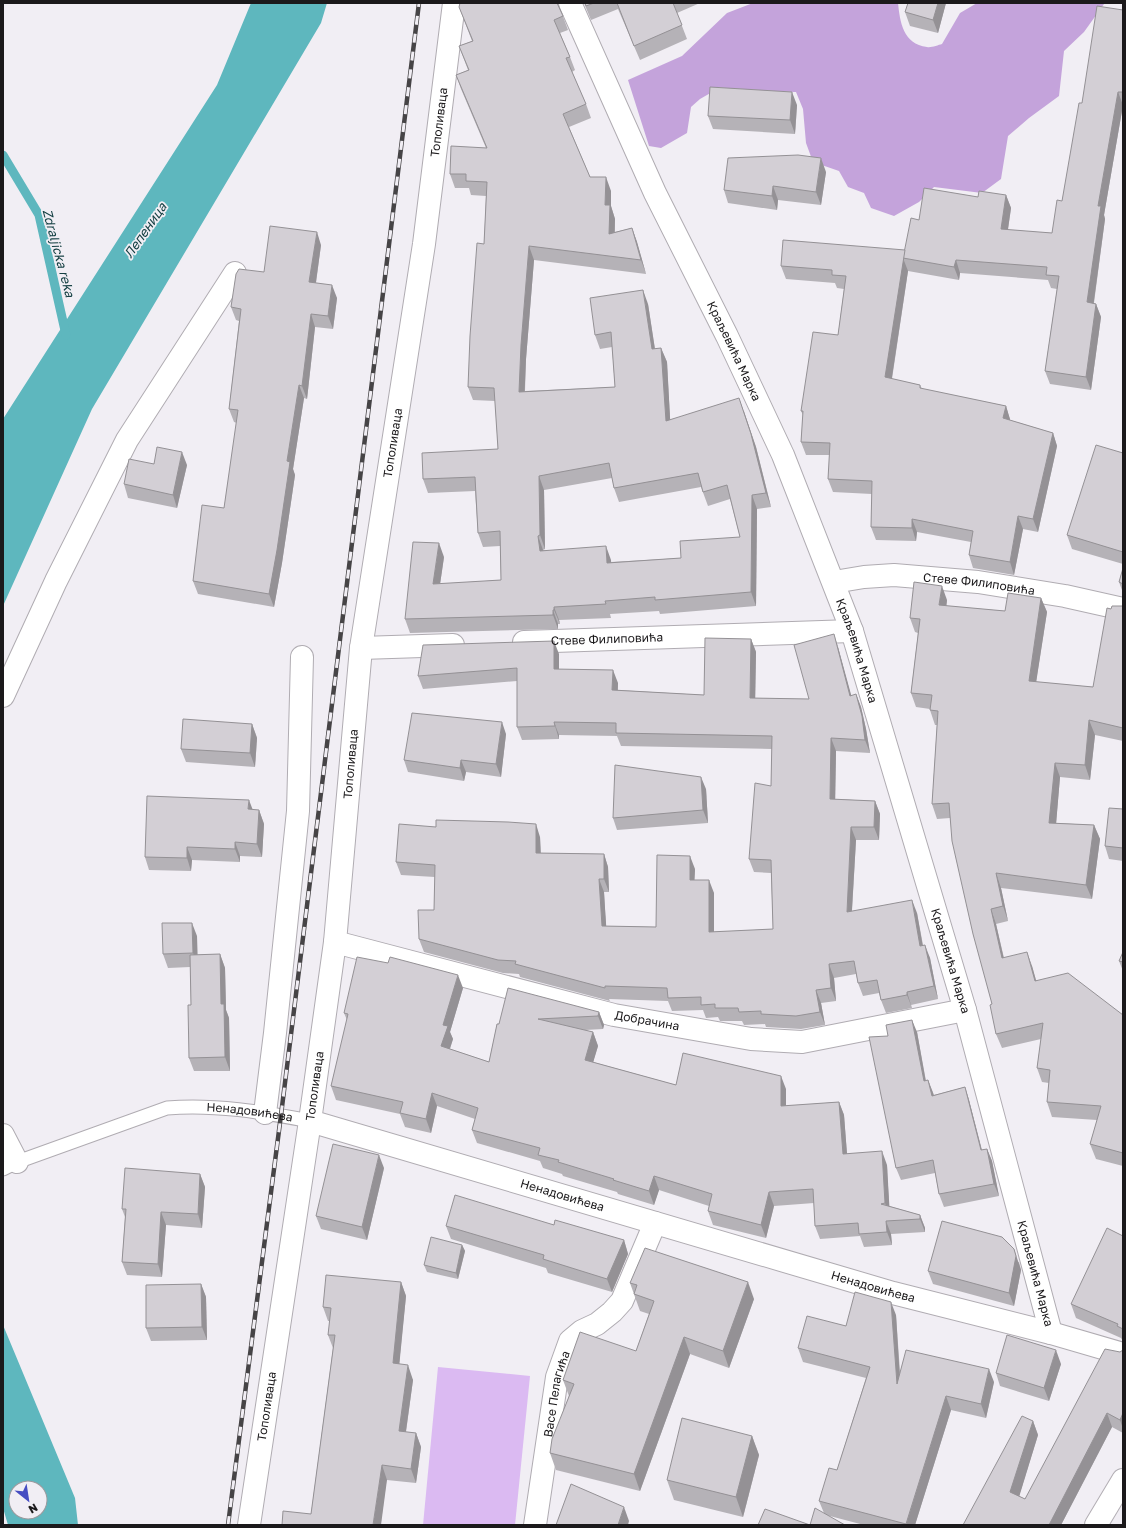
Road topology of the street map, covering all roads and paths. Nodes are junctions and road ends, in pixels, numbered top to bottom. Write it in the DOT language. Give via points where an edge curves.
graph roads {
  1 [pos="454,3"];
  2 [pos="570,3"];
  3 [pos="235,273"];
  4 [pos="834,582"];
  5 [pos="1123,609"];
  6 [pos="852,631"];
  7 [pos="503,643"];
  8 [pos="472,644"];
  9 [pos="361,648"];
  10 [pos="302,658"];
  11 [pos="3,696"];
  12 [pos="335,942"];
  13 [pos="965,1010"];
  14 [pos="265,1113"];
  15 [pos="310,1121"];
  16 [pos="3,1135"];
  17 [pos="10,1166"];
  18 [pos="654,1223"];
  19 [pos="1051,1333"];
  20 [pos="1123,1354"];
  21 [pos="1123,1480"];
  22 [pos="249,1525"];
  23 [pos="535,1525"];
  24 [pos="1096,1525"];
  1 -- 9 [label="street, Тополиваца" via="424,244"];
  2 -- 4 [label="street, Краљевића Марка" via="655,193 783,455"];
  3 -- 11 [label="street" via="127,440 56,581"];
  4 -- 5 [label="street, Стеве Филиповића" via="864,576 894,575 978,582 1065,596"];
  4 -- 6 [label="street, Краљевића Марка"];
  6 -- 7 [label="street, Стеве Филиповића"];
  6 -- 13 [label="street, Краљевића Марка"];
  8 -- 9 [label="street"];
  9 -- 12 [label="street, Тополиваца"];
  10 -- 14 [label="street" via="298,811"];
  12 -- 13 [label="street, Добрачина" via="614,1015 752,1039 802,1042"];
  12 -- 15 [label="street, Тополиваца"];
  13 -- 19 [label="street, Краљевића Марка"];
  14 -- 15 [label="lane, Ненадовићева"];
  14 -- 17 [label="lane, Ненадовићева" via="192,1106 167,1108"];
  15 -- 18 [label="street, Ненадовићева"];
  15 -- 22 [label="street, Тополиваца"];
  16 -- 17 [label="street"];
  18 -- 19 [label="street, Ненадовићева" via="893,1293"];
  18 -- 23 [label="street, Васе Пелагића" via="622,1301 597,1324 582,1331 570,1341 557,1377"];
  19 -- 20 [label="street, Ненадовићева"];
  21 -- 24 [label="street"];
}
